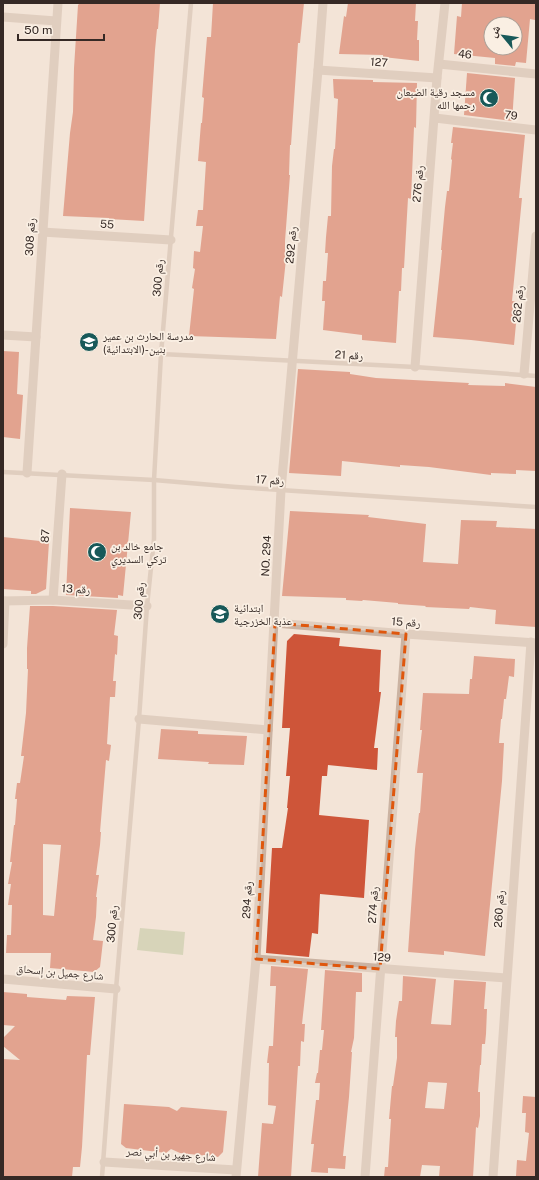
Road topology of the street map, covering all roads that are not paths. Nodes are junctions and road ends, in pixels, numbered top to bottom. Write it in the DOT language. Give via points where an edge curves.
graph roads {
  1 [pos="58,3"];
  2 [pos="191,3"];
  3 [pos="322,3"];
  4 [pos="444,3"];
  5 [pos="3,17"];
  6 [pos="56,21"];
  7 [pos="439,64"];
  8 [pos="318,70"];
  9 [pos="536,74"];
  10 [pos="438,78"];
  11 [pos="435,118"];
  12 [pos="536,130"];
  13 [pos="42,232"];
  14 [pos="536,236"];
  15 [pos="171,240"];
  16 [pos="3,335"];
  17 [pos="36,337"];
  18 [pos="161,354"];
  19 [pos="293,362"];
  20 [pos="415,367"];
  21 [pos="524,374"];
  22 [pos="536,376"];
  23 [pos="3,472"];
  24 [pos="27,473"];
  25 [pos="62,474"];
  26 [pos="154,480"];
  27 [pos="282,490"];
  28 [pos="536,507"];
  29 [pos="53,600"];
  30 [pos="4,601"];
  31 [pos="147,606"];
  32 [pos="275,623"];
  33 [pos="406,634"];
  34 [pos="533,642"];
  35 [pos="3,644"];
  36 [pos="139,719"];
  37 [pos="268,730"];
  38 [pos="256,959"];
  39 [pos="380,969"];
  40 [pos="506,978"];
  41 [pos="3,979"];
  42 [pos="116,989"];
  43 [pos="104,1162"];
  44 [pos="236,1174"];
  45 [pos="102,1177"];
  46 [pos="365,1177"];
  47 [pos="493,1177"];
  1 -- 6 [label="street, رقم 308"];
  2 -- 15 [label="lane, رقم 300"];
  3 -- 8 [label="street, رقم 292"];
  4 -- 7 [label="street, رقم 276"];
  5 -- 6 [label="street"];
  6 -- 13 [label="street, رقم 308"];
  7 -- 9 [label="street, 46"];
  7 -- 10 [label="street, رقم 276"];
  8 -- 10 [label="street, 127"];
  8 -- 19 [label="street, رقم 292"];
  10 -- 11 [label="street, رقم 276"];
  11 -- 12 [label="street, 79"];
  11 -- 20 [label="street, رقم 276"];
  13 -- 15 [label="street, 55"];
  13 -- 17 [label="street, رقم 308"];
  14 -- 21 [label="street, رقم 262"];
  15 -- 18 [label="lane, رقم 300"];
  16 -- 17 [label="street"];
  17 -- 24 [label="street, رقم 308"];
  18 -- 19 [label="lane, رقم 21"];
  18 -- 26 [label="lane, رقم 300"];
  19 -- 20 [label="lane, رقم 21"];
  19 -- 27 [label="street, رقم 292"];
  20 -- 21 [label="lane, رقم 21"];
  21 -- 22 [label="lane, رقم 21"];
  23 -- 24 [label="lane, رقم 17"];
  24 -- 25 [label="lane, رقم 17"];
  25 -- 26 [label="lane, رقم 17"];
  25 -- 29 [label="street, 87"];
  26 -- 27 [label="lane, رقم 17"];
  26 -- 31 [label="lane, رقم 300" via="154,539"];
  27 -- 28 [label="lane, رقم 17"];
  27 -- 32 [label="street, NO. 294"];
  29 -- 30 [label="street, رقم 13"];
  29 -- 31 [label="street, رقم 13"];
  30 -- 35 [label="street"];
  31 -- 36 [label="lane, رقم 300"];
  32 -- 33 [label="street, رقم 15"];
  32 -- 37 [label="street, رقم 294"];
  33 -- 34 [label="street, رقم 15"];
  33 -- 39 [label="street, رقم 274"];
  34 -- 40 [label="street, رقم 260"];
  36 -- 37 [label="street"];
  36 -- 42 [label="lane, رقم 300"];
  37 -- 38 [label="street, رقم 294"];
  38 -- 39 [label="street, 129"];
  38 -- 44 [label="street, رقم 294"];
  39 -- 40 [label="street, 129"];
  39 -- 46 [label="street, رقم 274"];
  40 -- 47 [label="street, رقم 260"];
  41 -- 42 [label="street, شارع جميل بن إسحاق"];
  42 -- 43 [label="lane, رقم 300"];
  43 -- 44 [label="street, شارع جهير بن أبي نصر"];
  43 -- 45 [label="lane, رقم 300"];
}
